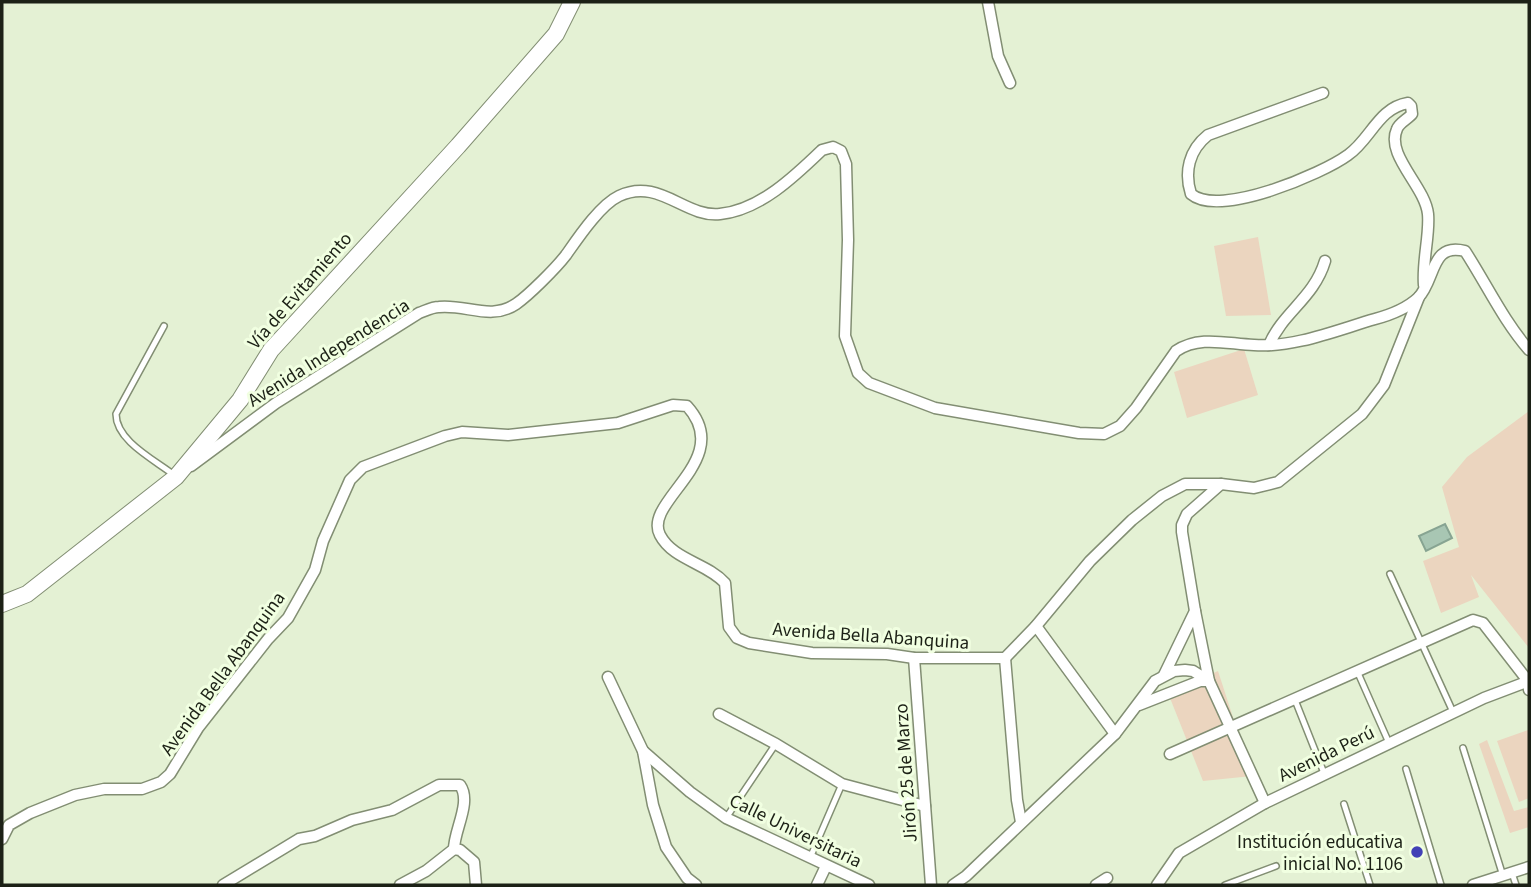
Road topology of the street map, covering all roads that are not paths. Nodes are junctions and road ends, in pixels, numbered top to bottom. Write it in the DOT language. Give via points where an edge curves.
graph roads {
  1 [pos="572,2"];
  2 [pos="988,2"];
  3 [pos="1010,83"];
  4 [pos="1323,93"];
  5 [pos="1325,261"];
  6 [pos="1421,293"];
  7 [pos="164,326"];
  8 [pos="1269,345"];
  9 [pos="1529,350"];
  10 [pos="176,477"];
  11 [pos="1221,484"];
  12 [pos="1390,574"];
  13 [pos="2,604"];
  14 [pos="1195,611"];
  15 [pos="1036,626"];
  16 [pos="1422,644"];
  17 [pos="914,658"];
  18 [pos="1005,658"];
  19 [pos="1358,673"];
  20 [pos="1164,675"];
  21 [pos="608,677"];
  22 [pos="1209,681"];
  23 [pos="1529,684"];
  24 [pos="1295,700"];
  25 [pos="1139,705"];
  26 [pos="1453,712"];
  27 [pos="719,714"];
  28 [pos="1231,727"];
  29 [pos="1115,734"];
  30 [pos="1389,743"];
  31 [pos="776,744"];
  32 [pos="1463,748"];
  33 [pos="643,751"];
  34 [pos="1170,754"];
  35 [pos="1406,769"];
  36 [pos="1324,773"];
  37 [pos="842,785"];
  38 [pos="1265,803"];
  39 [pos="1344,804"];
  40 [pos="925,806"];
  41 [pos="726,818"];
  42 [pos="1021,822"];
  43 [pos="2,839"];
  44 [pos="454,849"];
  45 [pos="810,858"];
  46 [pos="826,866"];
  47 [pos="1276,866"];
  48 [pos="1529,867"];
  49 [pos="1508,874"];
  50 [pos="1107,878"];
  51 [pos="223,885"];
  52 [pos="400,885"];
  53 [pos="476,885"];
  54 [pos="696,885"];
  55 [pos="817,885"];
  56 [pos="869,885"];
  57 [pos="931,885"];
  58 [pos="953,885"];
  59 [pos="1096,885"];
  60 [pos="1157,885"];
  61 [pos="1225,885"];
  62 [pos="1370,885"];
  63 [pos="1441,885"];
  64 [pos="1473,885"];
  65 [pos="1516,885"];
  1 -- 10 [label="main road, Vía de Evitamiento" via="556,34 271,350 240,400"];
  2 -- 3 [label="street" via="998,56"];
  4 -- 6 [label="street" via="1208,135 1189,163 1191,194 1200,200 1236,201 1328,167 1361,144 1386,113 1408,103 1412,114 1397,128 1394,141 1428,212"];
  5 -- 8 [label="street" via="1315,285 1275,330"];
  6 -- 8 [label="street, Avenida Independencia" via="1394,314"];
  6 -- 9 [label="street" via="1443,253 1465,251 1513,332"];
  6 -- 11 [label="street" via="1384,386 1362,414 1278,482 1254,488"];
  7 -- 10 [label="lane" via="116,420 128,439"];
  8 -- 10 [label="street, Avenida Independencia" via="1198,341 1185,345 1120,426 1104,433 1079,433 935,408 869,383 858,373 845,336 846,164 841,151 833,147 822,150 765,198 720,214 653,192 639,190 616,197 517,303 496,312 442,306 419,313 276,402"];
  10 -- 13 [label="main road, Vía de Evitamiento" via="27,594"];
  11 -- 14 [label="street" via="1187,514 1182,525"];
  11 -- 15 [label="street" via="1185,484 1162,495 1090,561"];
  12 -- 16 [label="lane"];
  14 -- 20 [label="street"];
  14 -- 22 [label="street"];
  15 -- 18 [label="street"];
  15 -- 29 [label="street"];
  16 -- 19 [label="street"];
  16 -- 23 [label="street" via="1479,620"];
  16 -- 26 [label="lane"];
  17 -- 18 [label="street, Avenida Bella Abanquina"];
  17 -- 40 [label="street, Jirón 25 de Marzo"];
  17 -- 43 [label="street, Avenida Bella Abanquina" via="812,653 737,638 729,627 720,577 689,561 658,532 658,518 686,477 702,440 701,426 687,406 673,405 618,423 508,435 462,432 363,467 350,480 315,570 288,618 198,728 170,774 142,789 75,795 9,825"];
  18 -- 42 [label="street"];
  19 -- 24 [label="street"];
  19 -- 30 [label="lane"];
  20 -- 22 [label="street" via="1193,671"];
  20 -- 25 [label="street"];
  21 -- 33 [label="street"];
  22 -- 25 [label="street"];
  22 -- 28 [label="street"];
  23 -- 26 [label="street, Avenida Perú"];
  24 -- 28 [label="street"];
  24 -- 36 [label="lane"];
  25 -- 29 [label="street"];
  26 -- 30 [label="street, Avenida Perú"];
  27 -- 31 [label="street"];
  28 -- 34 [label="street"];
  28 -- 38 [label="street"];
  29 -- 42 [label="street"];
  30 -- 36 [label="street, Avenida Perú"];
  31 -- 37 [label="street"];
  31 -- 41 [label="lane"];
  32 -- 49 [label="lane"];
  33 -- 41 [label="street, Calle Universitaria"];
  33 -- 54 [label="street" via="666,847"];
  35 -- 63 [label="lane"];
  36 -- 38 [label="street, Avenida Perú"];
  37 -- 40 [label="street"];
  37 -- 45 [label="lane"];
  38 -- 60 [label="street, Avenida Perú" via="1179,853"];
  39 -- 62 [label="lane"];
  40 -- 57 [label="street, Jirón 25 de Marzo"];
  41 -- 45 [label="street, Calle Universitaria"];
  42 -- 58 [label="street"];
  44 -- 51 [label="street" via="465,800 460,786 445,784 392,810 299,839"];
  44 -- 52 [label="street"];
  44 -- 53 [label="street" via="474,862"];
  45 -- 46 [label="street, Calle Universitaria"];
  46 -- 55 [label="street"];
  46 -- 56 [label="street, Calle Universitaria"];
  47 -- 61 [label="lane"];
  48 -- 49 [label="street"];
  49 -- 64 [label="street"];
  49 -- 65 [label="lane"];
  50 -- 59 [label="street"];
}
